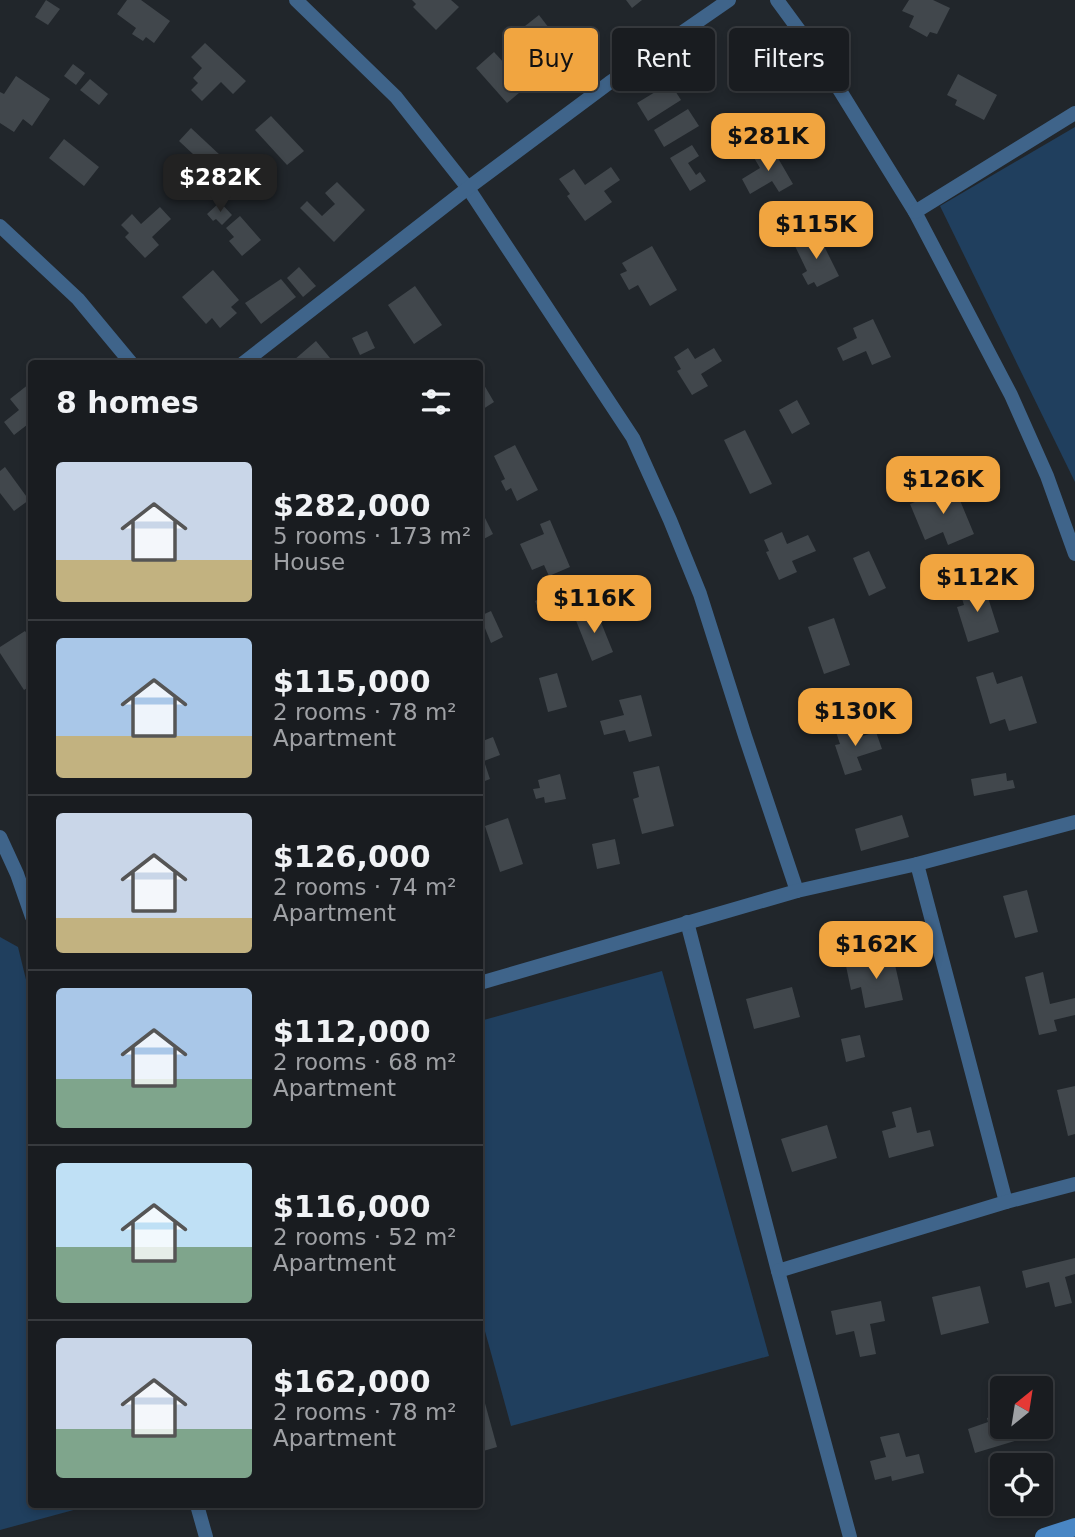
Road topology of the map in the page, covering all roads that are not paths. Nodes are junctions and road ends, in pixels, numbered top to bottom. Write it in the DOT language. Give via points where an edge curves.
graph roads {
  1 [pos="296,0"];
  2 [pos="729,0"];
  3 [pos="778,0"];
  4 [pos="1075,113"];
  5 [pos="468,188"];
  6 [pos="915,212"];
  7 [pos="0,226"];
  8 [pos="129,360"];
  9 [pos="247,360"];
  10 [pos="1075,554"];
  11 [pos="1075,821"];
  12 [pos="0,837"];
  13 [pos="917,864"];
  14 [pos="797,891"];
  15 [pos="28,906"];
  16 [pos="687,922"];
  17 [pos="483,982"];
  18 [pos="1075,1184"];
  19 [pos="1006,1202"];
  20 [pos="778,1270"];
  21 [pos="198,1508"];
  22 [pos="1075,1527"];
  23 [pos="206,1537"];
  24 [pos="850,1537"];
  25 [pos="1044,1537"];
  1 -- 5 [label="street" via="396,97"];
  2 -- 5 [label="street"];
  3 -- 6 [label="street" via="821,60"];
  4 -- 6 [label="street"];
  5 -- 9 [label="street"];
  5 -- 14 [label="street" via="633,438 700,594"];
  6 -- 10 [label="street" via="1010,395 1047,476"];
  7 -- 8 [label="street" via="78,299"];
  11 -- 13 [label="street"];
  12 -- 15 [label="street"];
  13 -- 14 [label="street"];
  13 -- 19 [label="street"];
  14 -- 16 [label="street"];
  16 -- 17 [label="street"];
  16 -- 20 [label="street"];
  18 -- 19 [label="street"];
  19 -- 20 [label="street"];
  20 -- 24 [label="street"];
  21 -- 23 [label="street"];
  22 -- 25 [label="street"];
}
